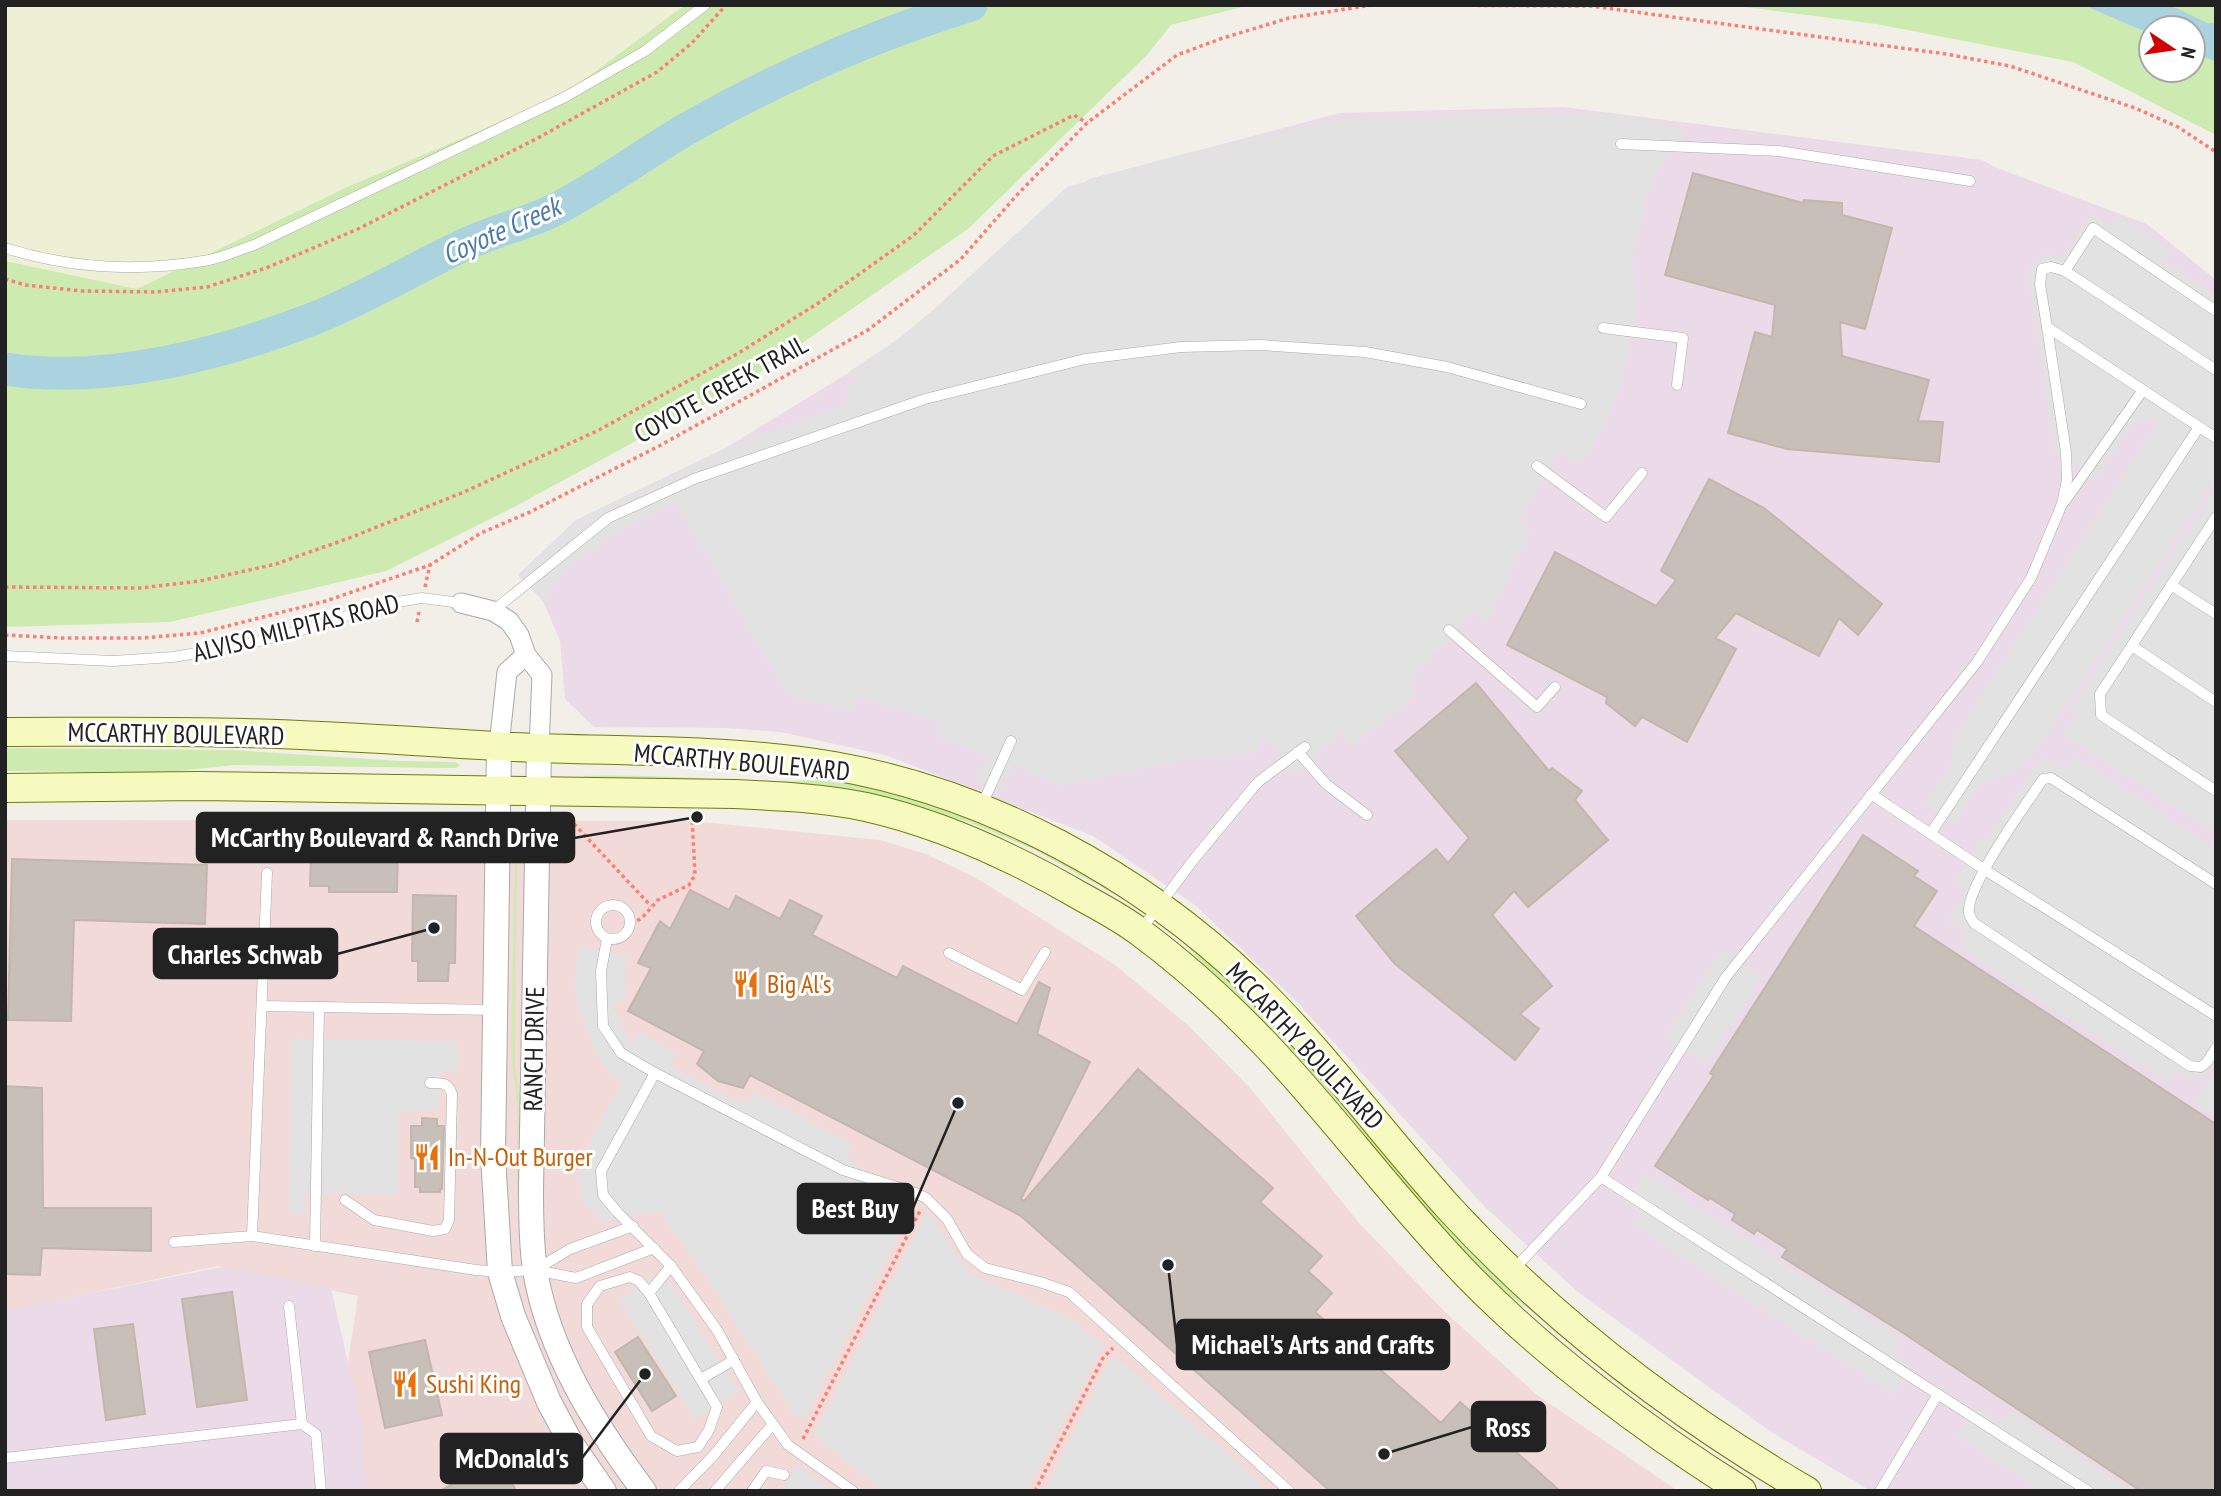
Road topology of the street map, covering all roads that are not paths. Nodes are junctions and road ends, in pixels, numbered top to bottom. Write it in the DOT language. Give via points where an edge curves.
graph roads {
  1 [pos="705,5"];
  2 [pos="1621,144"];
  3 [pos="1970,181"];
  4 [pos="5,248"];
  5 [pos="2064,271"];
  6 [pos="2216,311"];
  7 [pos="2046,327"];
  8 [pos="1603,328"];
  9 [pos="2216,370"];
  10 [pos="1677,385"];
  11 [pos="2143,390"];
  12 [pos="1581,404"];
  13 [pos="2199,427"];
  14 [pos="2216,438"];
  15 [pos="1537,466"];
  16 [pos="1642,473"];
  17 [pos="2063,505"];
  18 [pos="2214,522"];
  19 [pos="2171,585"];
  20 [pos="461,603"];
  21 [pos="492,611"];
  22 [pos="2216,614"];
  23 [pos="1449,630"];
  24 [pos="2132,646"];
  25 [pos="526,655"];
  26 [pos="5,656"];
  27 [pos="1555,687"];
  28 [pos="2216,702"];
  29 [pos="5,732"];
  30 [pos="1011,741"];
  31 [pos="499,746"];
  32 [pos="539,748"];
  33 [pos="5,788"];
  34 [pos="498,789"];
  35 [pos="539,791"];
  36 [pos="2216,791"];
  37 [pos="1871,793"];
  38 [pos="980,810"];
  39 [pos="1367,815"];
  40 [pos="1931,834"];
  41 [pos="1985,870"];
  42 [pos="267,873"];
  43 [pos="2216,884"];
  44 [pos="1158,906"];
  45 [pos="1140,931"];
  46 [pos="607,939"];
  47 [pos="1045,952"];
  48 [pos="949,953"];
  49 [pos="263,1006"];
  50 [pos="319,1007"];
  51 [pos="495,1010"];
  52 [pos="2216,1016"];
  53 [pos="2216,1048"];
  54 [pos="655,1073"];
  55 [pos="430,1083"];
  56 [pos="1601,1177"];
  57 [pos="345,1200"];
  58 [pos="633,1226"];
  59 [pos="252,1236"];
  60 [pos="174,1242"];
  61 [pos="315,1246"];
  62 [pos="654,1248"];
  63 [pos="671,1266"];
  64 [pos="535,1270"];
  65 [pos="1511,1271"];
  66 [pos="500,1272"];
  67 [pos="649,1293"];
  68 [pos="289,1306"];
  69 [pos="734,1360"];
  70 [pos="701,1379"];
  71 [pos="1938,1394"];
  72 [pos="757,1402"];
  73 [pos="302,1424"];
  74 [pos="773,1424"];
  75 [pos="5,1458"];
  76 [pos="784,1475"];
  77 [pos="321,1491"];
  78 [pos="604,1491"];
  79 [pos="644,1491"];
  80 [pos="679,1491"];
  81 [pos="715,1491"];
  82 [pos="752,1491"];
  83 [pos="853,1491"];
  84 [pos="1289,1491"];
  85 [pos="1742,1491"];
  86 [pos="1807,1491"];
  87 [pos="1880,1491"];
  88 [pos="2088,1491"];
  1 -- 4 [label="lane" via="645,51 565,97 254,245 205,261 133,266 85,266"];
  2 -- 3 [label="lane" via="1779,151"];
  5 -- 6 [label="lane" via="2093,228"];
  5 -- 7 [label="lane" via="2042,269"];
  5 -- 9 [label="lane"];
  7 -- 11 [label="lane"];
  7 -- 17 [label="lane" via="2066,452"];
  8 -- 10 [label="lane" via="1683,338"];
  11 -- 13 [label="lane"];
  11 -- 17 [label="lane"];
  12 -- 21 [label="lane" via="1447,367 1365,352 1260,345 1181,347 1085,359 925,399 694,480 608,518"];
  13 -- 14 [label="lane"];
  13 -- 40 [label="lane"];
  15 -- 16 [label="lane" via="1606,517"];
  17 -- 37 [label="lane" via="2031,578 1977,662"];
  18 -- 19 [label="lane"];
  19 -- 22 [label="lane"];
  19 -- 24 [label="lane"];
  20 -- 21 [label="street"];
  20 -- 26 [label="lane, ALVISO MILPITAS ROAD" via="422,598 379,605 244,645 173,657 113,661"];
  21 -- 25 [label="street" via="509,621"];
  23 -- 27 [label="lane" via="1537,707"];
  24 -- 28 [label="lane"];
  24 -- 36 [label="lane" via="2100,694 2101,715"];
  25 -- 31 [label="street" via="507,672"];
  25 -- 32 [label="street" via="542,676"];
  29 -- 31 [label="main road, MCCARTHY BOULEVARD" via="247,733"];
  30 -- 38 [label="lane"];
  31 -- 32 [label="main road, MCCARTHY BOULEVARD"];
  31 -- 34 [label="street, RANCH DRIVE"];
  32 -- 35 [label="street, RANCH DRIVE"];
  32 -- 38 [label="main road, MCCARTHY BOULEVARD" via="833,766 917,787"];
  33 -- 34 [label="main road, MCCARTHY BOULEVARD"];
  34 -- 35 [label="main road, MCCARTHY BOULEVARD"];
  34 -- 51 [label="street, RANCH DRIVE"];
  35 -- 45 [label="main road, MCCARTHY BOULEVARD" via="748,794 866,807 1005,856"];
  35 -- 64 [label="street, RANCH DRIVE" via="531,1189"];
  37 -- 40 [label="lane"];
  37 -- 56 [label="lane" via="1726,977"];
  38 -- 44 [label="main road, MCCARTHY BOULEVARD" via="1059,845"];
  39 -- 44 [label="lane" via="1326,784 1301,750 1258,782"];
  40 -- 41 [label="lane"];
  41 -- 43 [label="lane" via="2043,779 2051,778"];
  41 -- 52 [label="lane"];
  41 -- 53 [label="lane" via="1969,912 1974,923 2190,1066 2201,1067"];
  42 -- 49 [label="lane"];
  44 -- 45 [label="lane"];
  44 -- 65 [label="main road, MCCARTHY BOULEVARD" via="1207,943 1294,1026 1422,1177"];
  45 -- 85 [label="main road, MCCARTHY BOULEVARD" via="1228,1006 1269,1049 1471,1279 1559,1359"];
  46 -- 46 [label="lane" via="601,935 596,917 604,907 622,907 631,924 620,939"];
  46 -- 54 [label="lane" via="601,971 603,1026 621,1053"];
  47 -- 48 [label="lane" via="1022,990"];
  49 -- 50 [label="lane"];
  49 -- 59 [label="lane"];
  50 -- 51 [label="lane"];
  50 -- 61 [label="lane"];
  51 -- 66 [label="street, RANCH DRIVE" via="493,1156"];
  54 -- 58 [label="lane" via="601,1171 603,1195"];
  54 -- 84 [label="lane" via="843,1170 916,1192 947,1219 967,1254 985,1268 1069,1292"];
  55 -- 57 [label="lane" via="450,1086 452,1094 449,1220 445,1229 374,1220"];
  56 -- 65 [label="lane"];
  56 -- 71 [label="lane"];
  58 -- 62 [label="lane"];
  58 -- 64 [label="lane" via="570,1249"];
  59 -- 60 [label="lane"];
  59 -- 61 [label="lane"];
  61 -- 66 [label="lane"];
  62 -- 63 [label="lane"];
  62 -- 64 [label="lane" via="576,1278"];
  63 -- 67 [label="lane"];
  63 -- 69 [label="lane"];
  64 -- 66 [label="lane"];
  64 -- 79 [label="street, RANCH DRIVE" via="565,1366 598,1426"];
  65 -- 86 [label="main road, MCCARTHY BOULEVARD" via="1669,1403"];
  66 -- 78 [label="street, RANCH DRIVE" via="548,1402"];
  67 -- 70 [label="lane"];
  67 -- 70 [label="lane" via="630,1277 600,1286 587,1304 587,1327 651,1436 677,1451 698,1447 717,1407"];
  68 -- 73 [label="lane"];
  69 -- 70 [label="lane"];
  69 -- 72 [label="lane"];
  71 -- 87 [label="lane"];
  71 -- 88 [label="lane"];
  72 -- 74 [label="lane"];
  72 -- 80 [label="lane"];
  73 -- 75 [label="lane"];
  73 -- 77 [label="lane" via="316,1434"];
  74 -- 81 [label="lane"];
  74 -- 83 [label="lane" via="788,1445"];
  76 -- 82 [label="lane" via="766,1471"];
}
